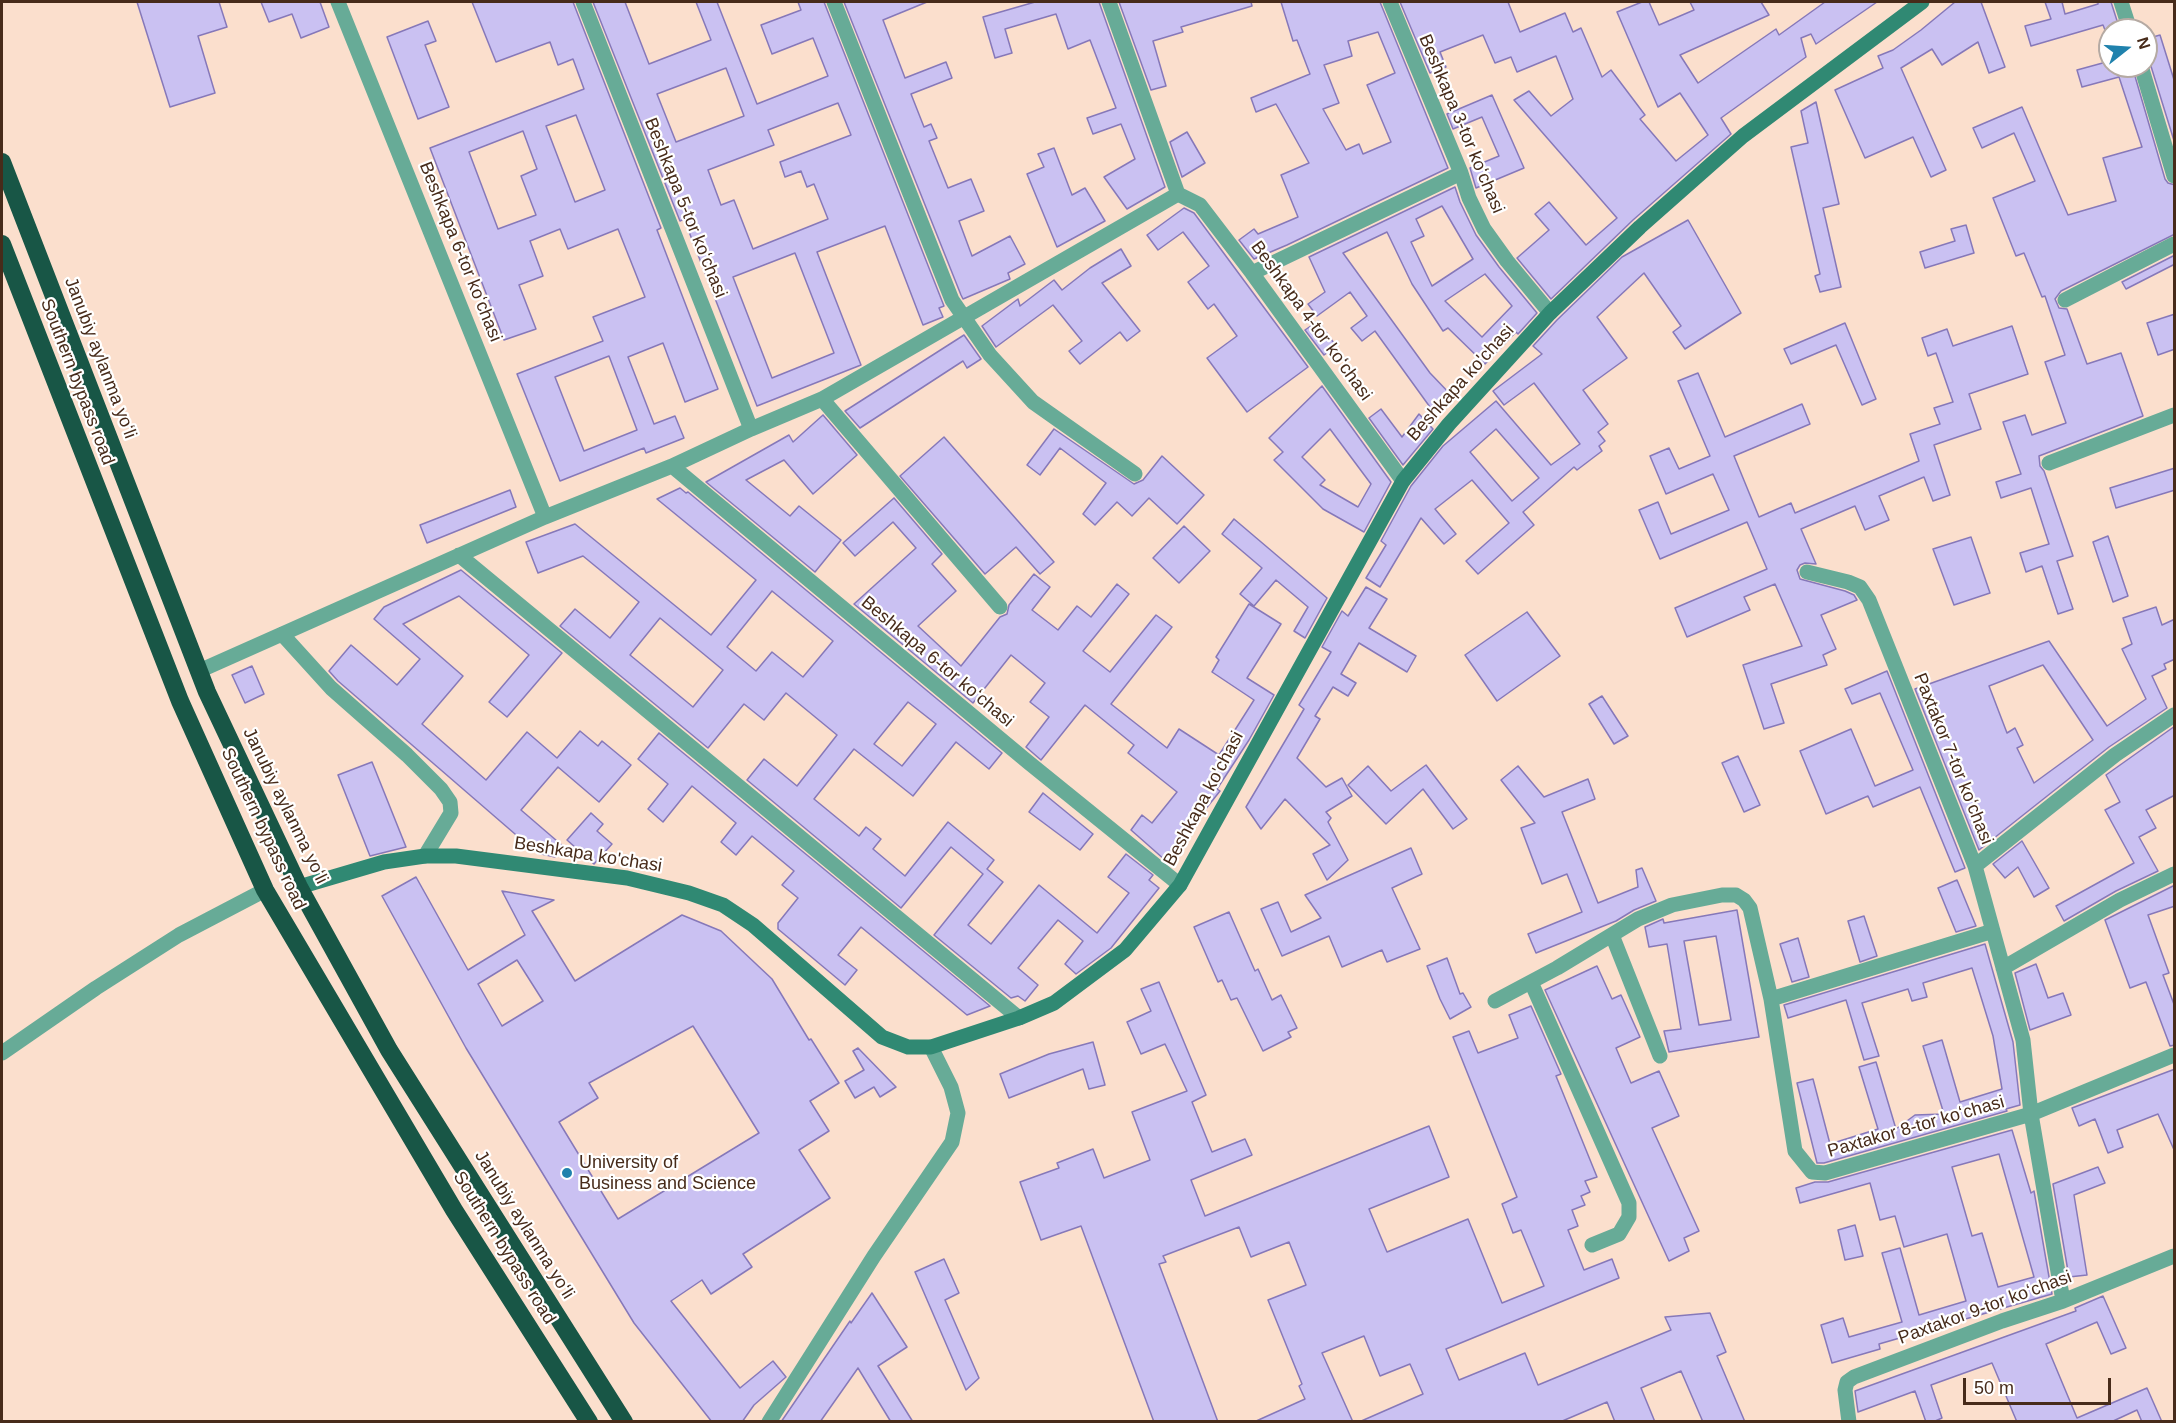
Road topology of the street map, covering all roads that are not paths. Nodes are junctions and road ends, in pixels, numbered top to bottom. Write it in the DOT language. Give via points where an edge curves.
graph roads {
  1 [pos="339,2"];
  2 [pos="584,2"];
  3 [pos="834,2"];
  4 [pos="1109,2"];
  5 [pos="1390,2"];
  6 [pos="1922,2"];
  7 [pos="2121,2"];
  8 [pos="2126,18"];
  9 [pos="2145,78"];
  10 [pos="2,162"];
  11 [pos="1461,173"];
  12 [pos="2175,176"];
  13 [pos="1178,194"];
  14 [pos="2,244"];
  15 [pos="2175,244"];
  16 [pos="1252,273"];
  17 [pos="2064,300"];
  18 [pos="1550,313"];
  19 [pos="964,318"];
  20 [pos="822,399"];
  21 [pos="2175,415"];
  22 [pos="751,429"];
  23 [pos="2049,463"];
  24 [pos="672,466"];
  25 [pos="1135,474"];
  26 [pos="1403,481"];
  27 [pos="545,518"];
  28 [pos="459,555"];
  29 [pos="1807,572"];
  30 [pos="1000,607"];
  31 [pos="282,634"];
  32 [pos="199,670"];
  33 [pos="2175,715"];
  34 [pos="425,856"];
  35 [pos="1975,866"];
  36 [pos="2175,874"];
  37 [pos="1180,885"];
  38 [pos="299,887"];
  39 [pos="265,890"];
  40 [pos="1993,931"];
  41 [pos="1612,935"];
  42 [pos="2003,968"];
  43 [pos="1531,982"];
  44 [pos="1772,999"];
  45 [pos="1495,1001"];
  46 [pos="1018,1018"];
  47 [pos="931,1047"];
  48 [pos="2,1053"];
  49 [pos="2175,1055"];
  50 [pos="1660,1056"];
  51 [pos="2031,1114"];
  52 [pos="1592,1245"];
  53 [pos="2175,1256"];
  54 [pos="2064,1301"];
  55 [pos="589,1422"];
  56 [pos="624,1422"];
  57 [pos="769,1422"];
  58 [pos="1849,1422"];
  1 -- 27 [label="street, Beshkapa 6-tor koʻchasi"];
  2 -- 22 [label="street, Beshkapa 5-tor koʻchasi"];
  3 -- 19 [label="street" via="952,300"];
  4 -- 13 [label="street"];
  5 -- 11 [label="street, Beshkapa 3-tor koʻchasi"];
  6 -- 18 [label="street, Beshkapa ko'chasi" via="1743,136"];
  7 -- 8 [label="street"];
  9 -- 12 [label="street"];
  10 -- 32 [label="highway, Janubiy aylanma yoʻli"];
  11 -- 16 [label="street"];
  11 -- 18 [label="street, Beshkapa 3-tor koʻchasi" via="1484,229"];
  13 -- 16 [label="street, Beshkapa 4-tor koʻchasi" via="1200,205"];
  13 -- 19 [label="street"];
  14 -- 39 [label="highway, Southern bypass road" via="180,701"];
  15 -- 17 [label="street"];
  16 -- 26 [label="street, Beshkapa 4-tor koʻchasi"];
  18 -- 26 [label="street, Beshkapa ko'chasi"];
  19 -- 20 [label="street"];
  19 -- 25 [label="street" via="990,355 1034,402"];
  20 -- 22 [label="street"];
  20 -- 30 [label="street"];
  21 -- 23 [label="street"];
  22 -- 24 [label="street"];
  24 -- 27 [label="street"];
  24 -- 37 [label="street, Beshkapa 6-tor koʻchasi"];
  26 -- 37 [label="street, Beshkapa ko'chasi"];
  27 -- 28 [label="street"];
  28 -- 31 [label="street"];
  28 -- 46 [label="street"];
  29 -- 35 [label="street, Paxtakor 7-tor koʻchasi" via="1854,584 1869,600"];
  31 -- 32 [label="street"];
  31 -- 34 [label="street" via="331,688 407,755 450,802 451,813"];
  32 -- 38 [label="highway, Janubiy aylanma yoʻli"];
  33 -- 35 [label="street, Paxtakor 7-tor koʻchasi" via="2115,755"];
  34 -- 38 [label="street, Beshkapa ko'chasi" via="384,862"];
  34 -- 47 [label="street, Beshkapa ko'chasi" via="456,856 627,878 689,892 723,905 753,925 882,1037 908,1047"];
  35 -- 40 [label="street, Paxtakor 8-tor koʻchasi"];
  36 -- 42 [label="street" via="2120,900"];
  37 -- 46 [label="street, Beshkapa ko'chasi" via="1125,950 1054,1003"];
  38 -- 56 [label="highway, Janubiy aylanma yoʻli" via="389,1050"];
  39 -- 48 [label="street" via="179,935"];
  39 -- 55 [label="highway, Southern bypass road" via="454,1210"];
  40 -- 42 [label="street, Paxtakor 8-tor koʻchasi"];
  40 -- 44 [label="street"];
  41 -- 43 [label="street, Paxtakor 8-tor koʻchasi"];
  41 -- 44 [label="street, Paxtakor 8-tor koʻchasi" via="1672,905 1736,895 1750,908"];
  41 -- 50 [label="street"];
  42 -- 51 [label="street, Paxtakor 8-tor koʻchasi" via="2023,1040"];
  43 -- 45 [label="street, Paxtakor 8-tor koʻchasi"];
  43 -- 52 [label="street" via="1629,1203 1629,1217 1619,1234"];
  44 -- 51 [label="street, Paxtakor 8-tor koʻchasi" via="1795,1151 1812,1172 1825,1173"];
  46 -- 47 [label="street, Beshkapa ko'chasi"];
  47 -- 57 [label="street" via="951,1087 958,1113 952,1142"];
  49 -- 51 [label="street, Paxtakor 8-tor koʻchasi"];
  51 -- 54 [label="street"];
  53 -- 54 [label="street, Paxtakor 9-tor koʻchasi"];
  54 -- 58 [label="street, Paxtakor 9-tor koʻchasi" via="1854,1377 1845,1390"];
}
